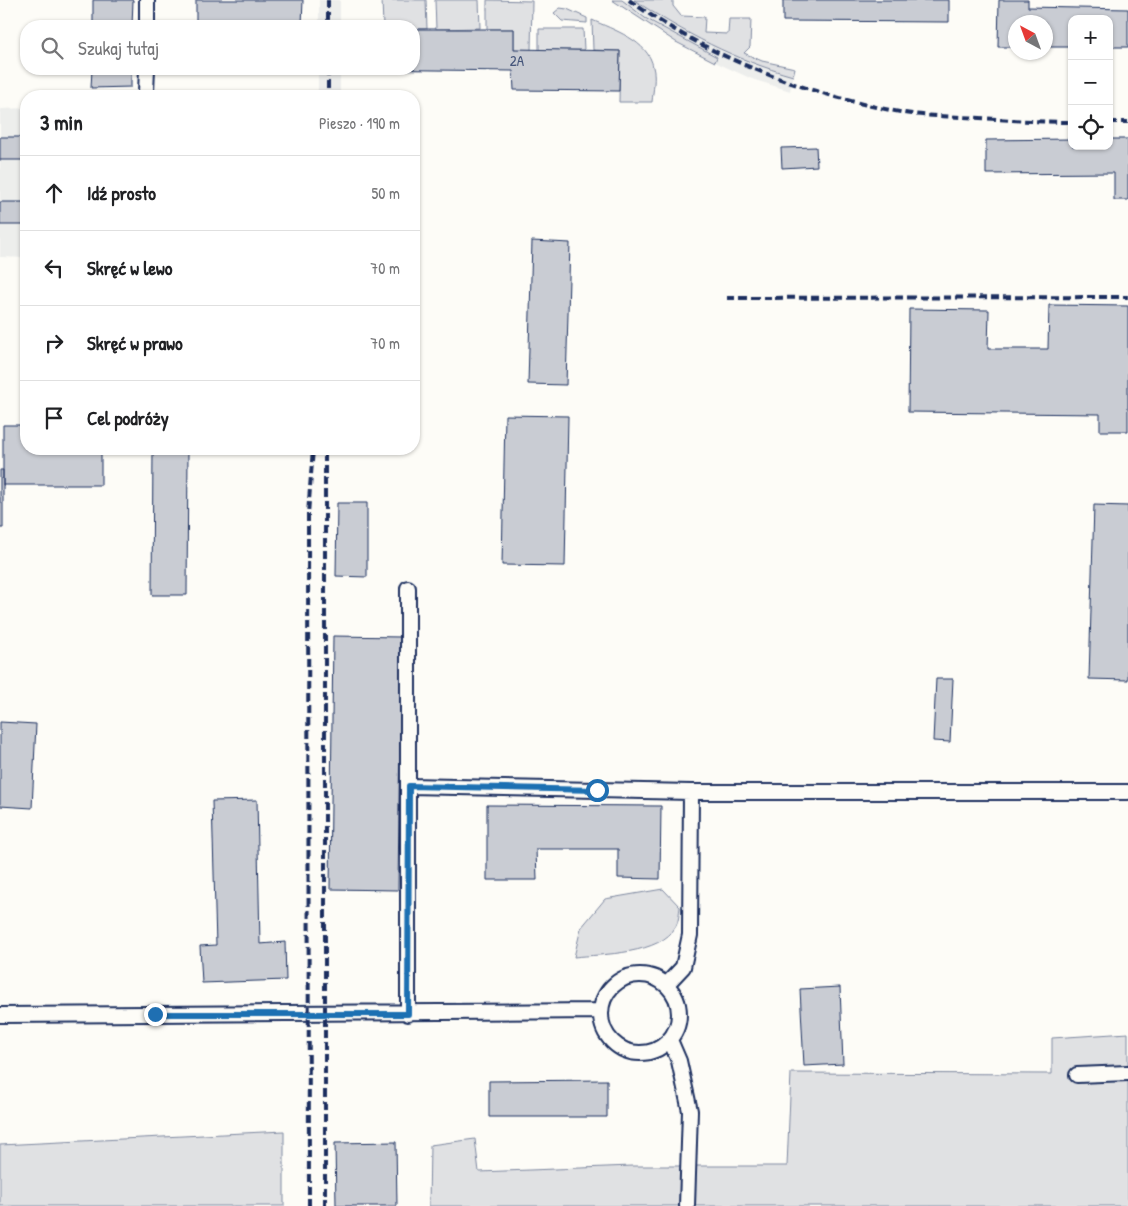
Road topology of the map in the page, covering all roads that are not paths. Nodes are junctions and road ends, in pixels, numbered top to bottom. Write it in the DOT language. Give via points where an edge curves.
graph roads {
  1 [pos="147,0"];
  2 [pos="147,20"];
  3 [pos="147,75"];
  4 [pos="146,90"];
  5 [pos="408,588"];
  6 [pos="409,786"];
  7 [pos="691,792"];
  8 [pos="1128,792"];
  9 [pos="667,984"];
  10 [pos="602,1011"];
  11 [pos="408,1014"];
  12 [pos="0,1015"];
  13 [pos="670,1040"];
  14 [pos="1128,1073"];
  15 [pos="1077,1075"];
  16 [pos="687,1206"];
  1 -- 2 [label="lane"];
  3 -- 4 [label="lane"];
  5 -- 6 [label="lane"];
  6 -- 7 [label="lane"];
  6 -- 11 [label="lane"];
  7 -- 8 [label="lane"];
  7 -- 9 [label="lane" via="690,935 683,967"];
  9 -- 10 [label="lane" via="646,974 624,978 606,993"];
  9 -- 13 [label="lane" via="680,1013 679,1023"];
  10 -- 11 [label="lane"];
  10 -- 13 [label="lane" via="604,1028 610,1038 630,1052 653,1051"];
  11 -- 12 [label="lane"];
  13 -- 16 [label="lane" via="679,1061 690,1110"];
  14 -- 15 [label="lane"];
}
